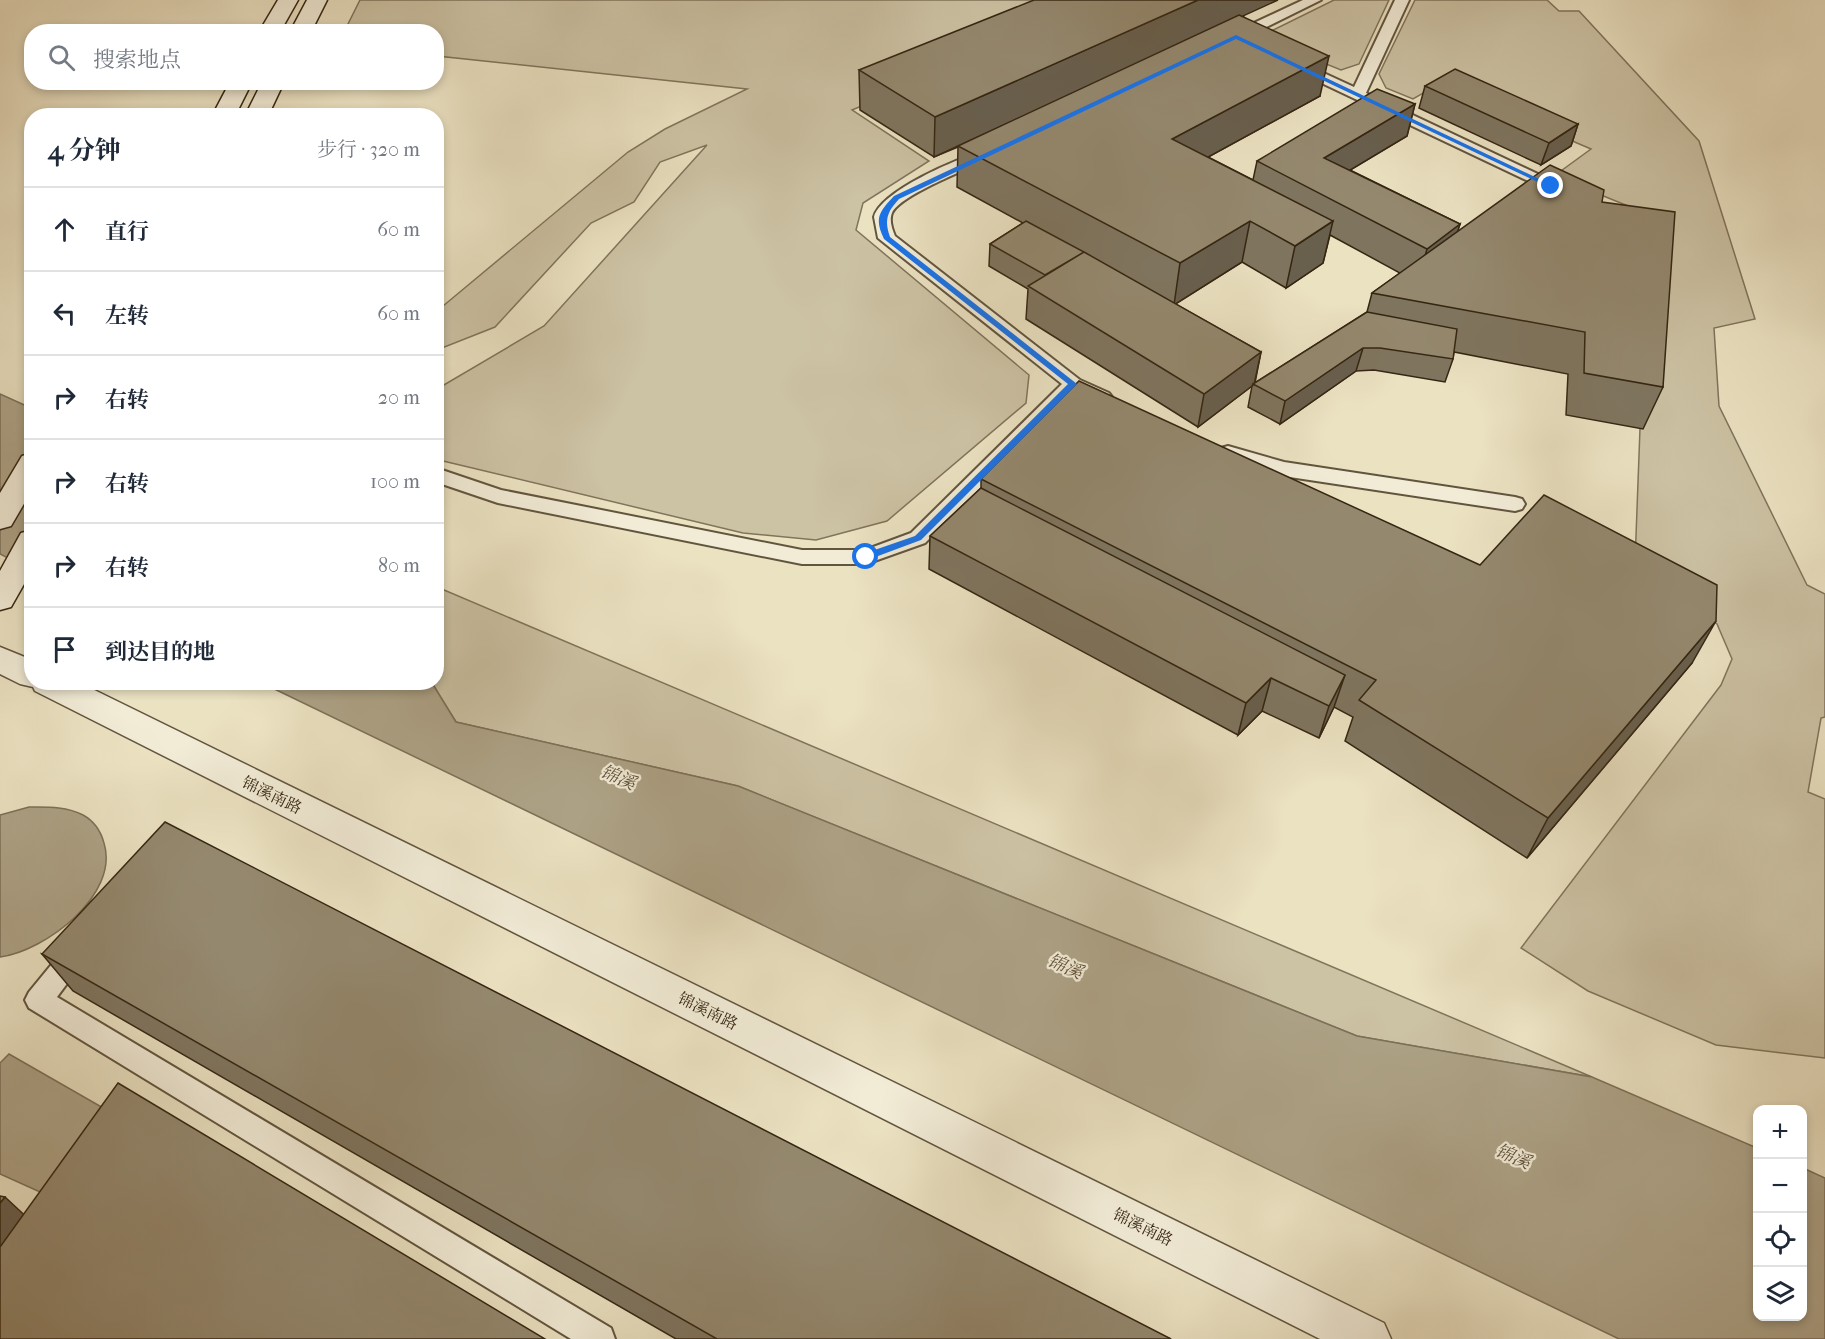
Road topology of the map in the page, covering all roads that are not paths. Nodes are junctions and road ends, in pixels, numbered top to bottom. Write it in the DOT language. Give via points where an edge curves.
graph roads {
  1 [pos="288,0"];
  2 [pos="317,0"];
  3 [pos="1314,0"];
  4 [pos="1402,0"];
  5 [pos="274,24"];
  6 [pos="304,24"];
  7 [pos="1236,37"];
  8 [pos="1256,46"];
  9 [pos="1215,47"];
  10 [pos="1287,61"];
  11 [pos="237,90"];
  12 [pos="269,90"];
  13 [pos="1358,94"];
  14 [pos="227,108"];
  15 [pos="260,108"];
  16 [pos="1003,147"];
  17 [pos="1551,186"];
  18 [pos="1073,384"];
  19 [pos="1117,404"];
  20 [pos="1215,447"];
  21 [pos="24,477"];
  22 [pos="444,478"];
  23 [pos="1515,504"];
  24 [pos="0,519"];
  25 [pos="24,555"];
  26 [pos="0,599"];
  27 [pos="0,659"];
  28 [pos="24,671"];
  29 [pos="63,690"];
  30 [pos="98,927"];
  31 [pos="600,1339"];
  32 [pos="1368,1339"];
  1 -- 5 [label="street"];
  2 -- 6 [label="street"];
  3 -- 7 [label="lane"];
  4 -- 13 [label="lane"];
  7 -- 8 [label="lane"];
  7 -- 9 [label="lane"];
  10 -- 13 [label="lane"];
  11 -- 14 [label="street"];
  12 -- 15 [label="street"];
  13 -- 17 [label="lane"];
  16 -- 18 [label="lane" via="897,197 884,211 882,225 887,238"];
  18 -- 19 [label="lane"];
  18 -- 22 [label="lane" via="918,538 866,557 802,557 498,496"];
  20 -- 23 [label="lane" via="1283,470"];
  21 -- 24 [label="street"];
  25 -- 26 [label="street"];
  27 -- 28 [label="street"];
  29 -- 32 [label="street, 锦溪南路"];
  30 -- 31 [label="lane" via="38,1000"];
}
